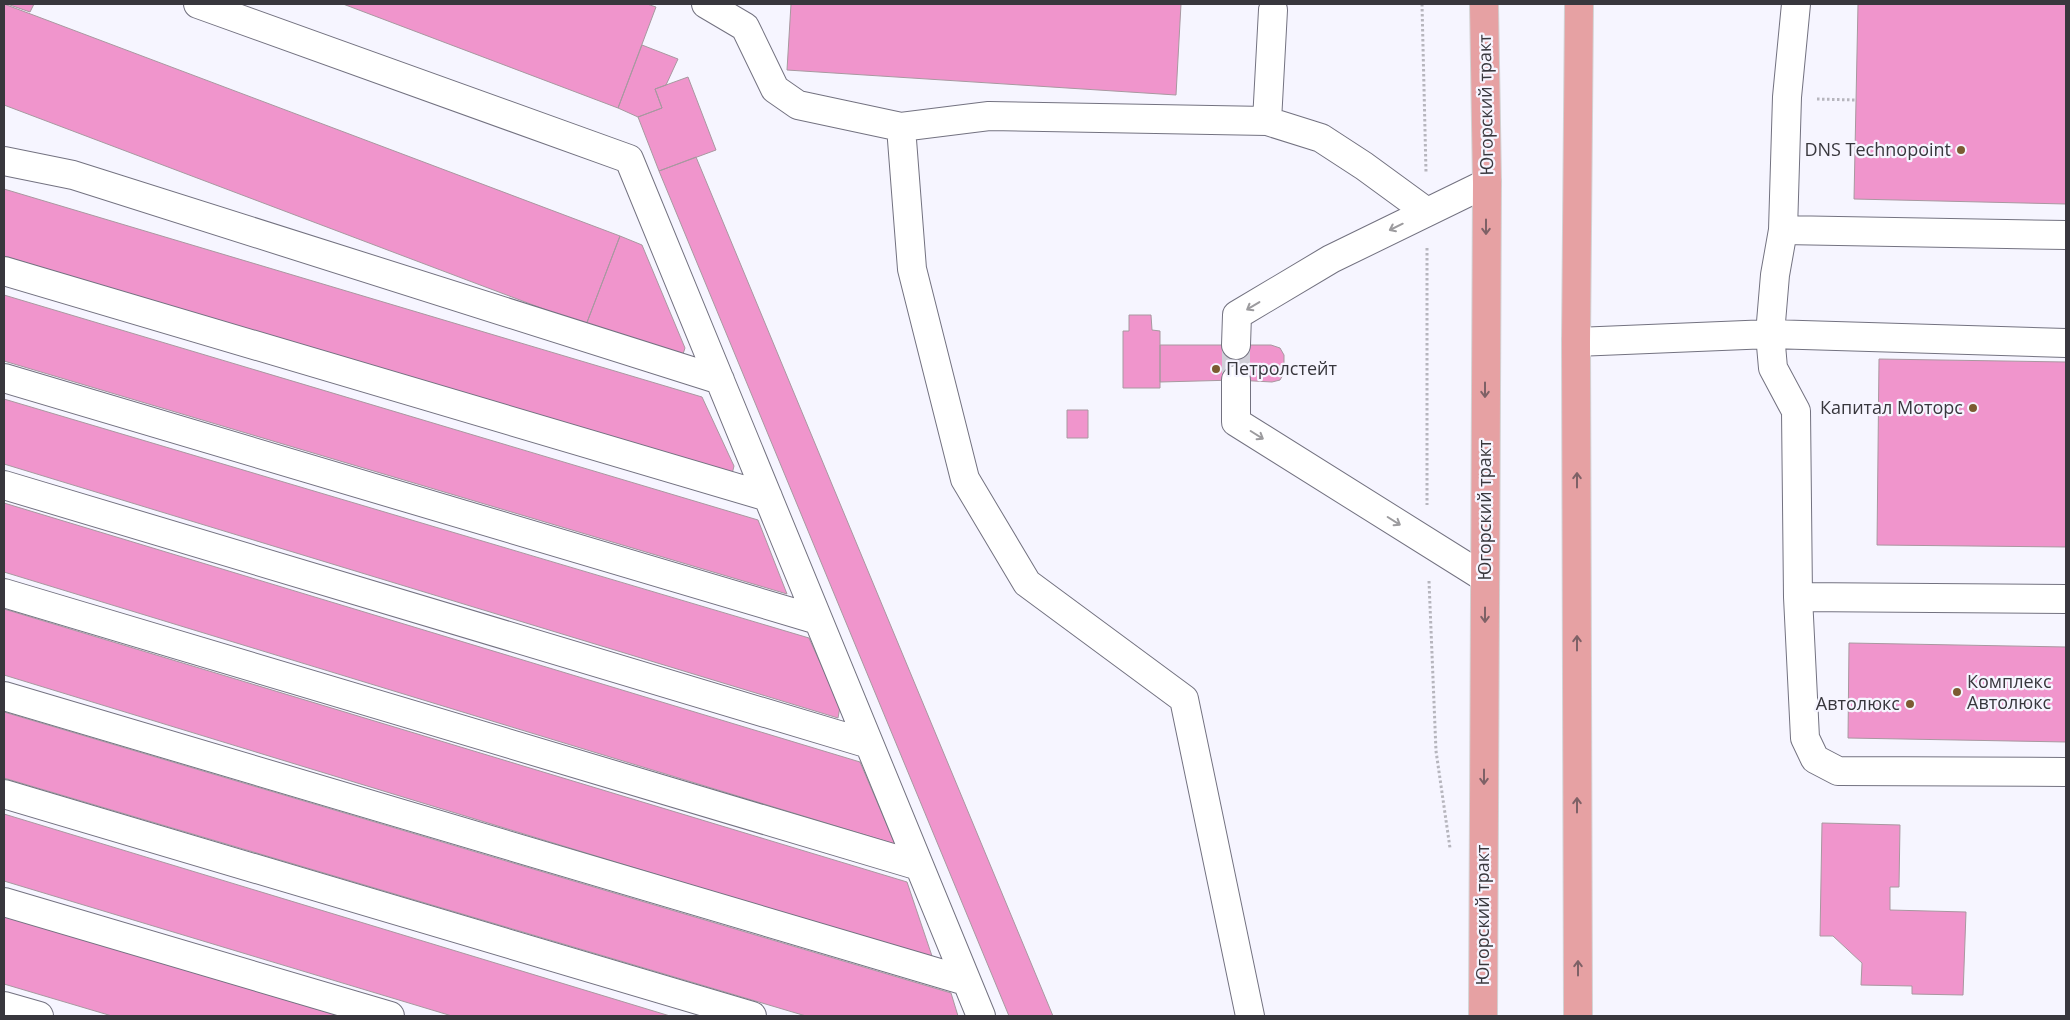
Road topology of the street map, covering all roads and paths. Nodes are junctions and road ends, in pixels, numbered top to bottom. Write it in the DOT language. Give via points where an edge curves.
graph roads {
  1 [pos="198,4"];
  2 [pos="706,4"];
  3 [pos="1484,4"];
  4 [pos="1579,4"];
  5 [pos="1796,4"];
  6 [pos="1273,10"];
  7 [pos="1787,98"];
  8 [pos="1856,100"];
  9 [pos="1266,121"];
  10 [pos="901,127"];
  11 [pos="4,161"];
  12 [pos="1487,183"];
  13 [pos="1427,212"];
  14 [pos="1783,230"];
  15 [pos="2066,235"];
  16 [pos="4,271"];
  17 [pos="1770,334"];
  18 [pos="1576,342"];
  19 [pos="2066,343"];
  20 [pos="1236,345"];
  21 [pos="4,378"];
  22 [pos="720,380"];
  23 [pos="1236,380"];
  24 [pos="4,485"];
  25 [pos="768,497"];
  26 [pos="1485,578"];
  27 [pos="4,593"];
  28 [pos="1798,598"];
  29 [pos="2066,599"];
  30 [pos="818,620"];
  31 [pos="4,696"];
  32 [pos="869,744"];
  33 [pos="2066,772"];
  34 [pos="4,794"];
  35 [pos="919,866"];
  36 [pos="4,902"];
  37 [pos="966,981"];
  38 [pos="4,1006"];
  39 [pos="39,1016"];
  40 [pos="390,1016"];
  41 [pos="752,1016"];
  42 [pos="980,1016"];
  43 [pos="1250,1016"];
  44 [pos="1483,1016"];
  45 [pos="1578,1016"];
  1 -- 22 [label="lane" via="629,159"];
  2 -- 10 [label="lane" via="744,27 775,89 798,105"];
  3 -- 12 [label="main road, Югорский тракт"];
  4 -- 18 [label="main road"];
  5 -- 7 [label="lane"];
  6 -- 9 [label="lane"];
  7 -- 8 [label="path"];
  7 -- 14 [label="lane"];
  9 -- 10 [label="lane" via="989,116"];
  9 -- 13 [label="lane" via="1321,138"];
  10 -- 43 [label="lane" via="912,269 966,479 1027,583 1184,698"];
  11 -- 22 [label="lane" via="73,175"];
  12 -- 13 [label="lane"];
  12 -- 26 [label="main road, Югорский тракт, one-way"];
  13 -- 20 [label="lane, one-way" via="1331,259 1237,315"];
  14 -- 15 [label="lane"];
  14 -- 17 [label="lane"];
  16 -- 25 [label="lane"];
  17 -- 18 [label="lane"];
  17 -- 19 [label="lane"];
  17 -- 28 [label="lane" via="1773,368 1796,411"];
  45 -- 18 [label="main road, one-way"];
  21 -- 30 [label="lane"];
  22 -- 25 [label="lane"];
  23 -- 26 [label="lane, one-way" via="1236,422"];
  24 -- 32 [label="lane"];
  25 -- 30 [label="lane"];
  26 -- 44 [label="main road, Югорский тракт, one-way"];
  27 -- 35 [label="lane"];
  28 -- 29 [label="lane"];
  28 -- 33 [label="lane" via="1805,738 1815,759 1838,770"];
  30 -- 32 [label="lane"];
  31 -- 37 [label="lane"];
  32 -- 35 [label="lane"];
  34 -- 41 [label="lane"];
  35 -- 37 [label="lane"];
  36 -- 40 [label="lane"];
  37 -- 42 [label="lane"];
  38 -- 39 [label="lane"];
}
